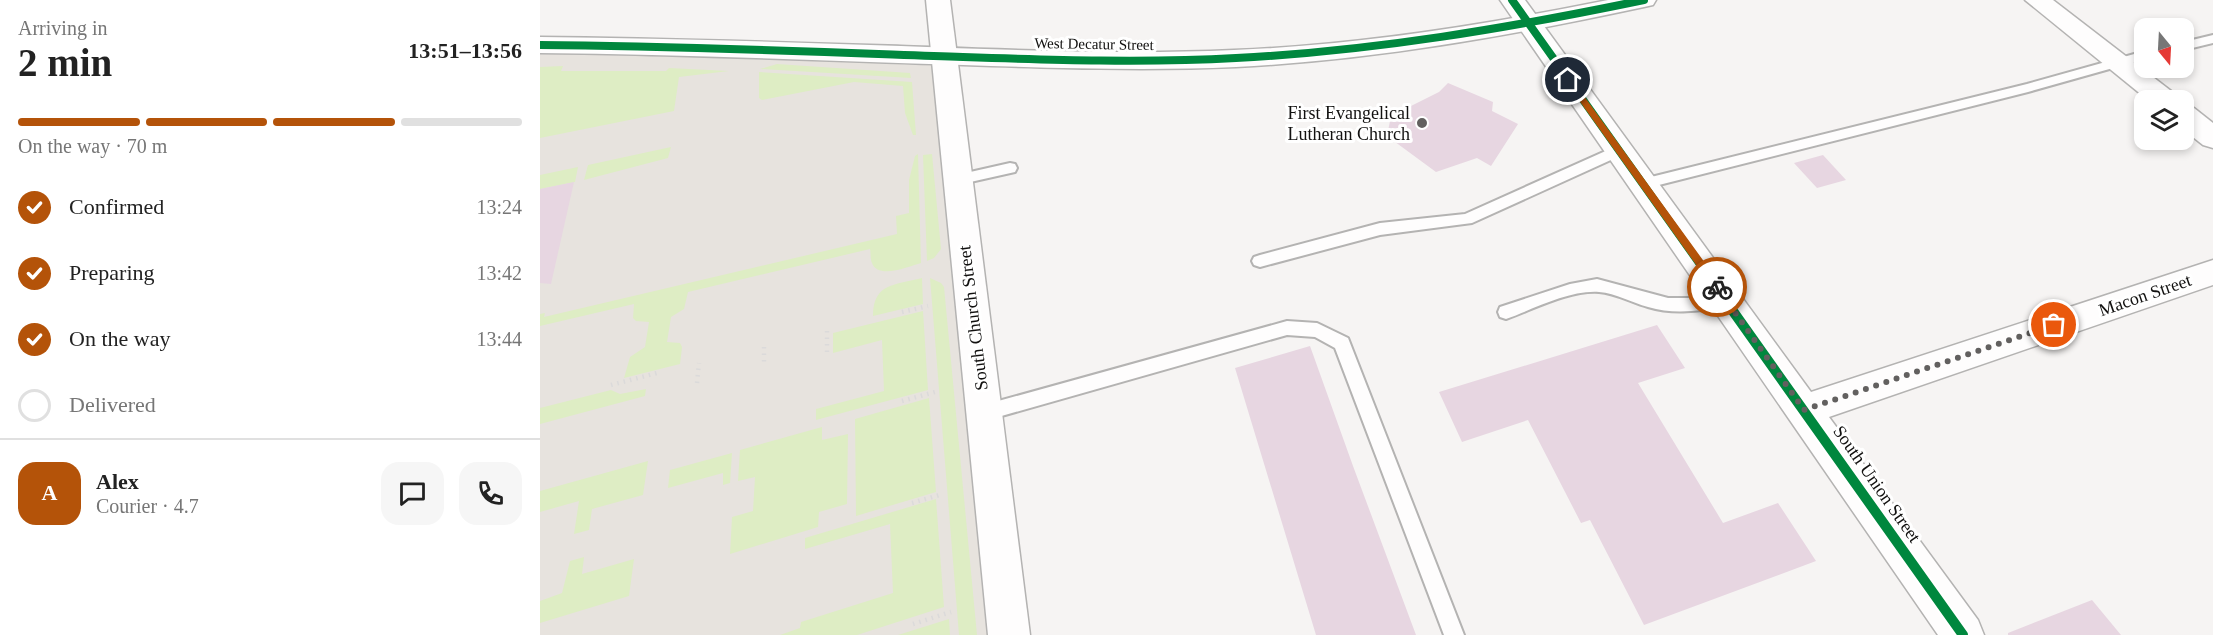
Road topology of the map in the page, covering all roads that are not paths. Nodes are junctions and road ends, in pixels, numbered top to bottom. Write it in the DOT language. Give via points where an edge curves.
graph roads {
  1 [pos="938,0"];
  2 [pos="1644,0"];
  3 [pos="2037,0"];
  4 [pos="1520,12"];
  5 [pos="2213,39"];
  6 [pos="2194,44"];
  7 [pos="540,45"];
  8 [pos="943,55"];
  9 [pos="2134,58"];
  10 [pos="2116,62"];
  11 [pos="2152,90"];
  12 [pos="2194,123"];
  13 [pos="2213,138"];
  14 [pos="1619,150"];
  15 [pos="1010,168"];
  16 [pos="957,180"];
  17 [pos="1643,184"];
  18 [pos="1260,261"];
  19 [pos="2213,272"];
  20 [pos="1726,300"];
  21 [pos="1506,312"];
  22 [pos="1804,410"];
  23 [pos="984,413"];
  24 [pos="1009,635"];
  25 [pos="1454,635"];
  26 [pos="1963,635"];
  1 -- 8 [label="street, South Church Street"];
  2 -- 4 [label="street, West Decatur Street"];
  3 -- 10 [label="street"];
  4 -- 8 [label="street, West Decatur Street" via="1432,40 1295,54 1189,60"];
  4 -- 14 [label="street, South Union Street"];
  5 -- 6 [label="lane"];
  7 -- 8 [label="street, West Decatur Street"];
  8 -- 16 [label="street, South Church Street"];
  9 -- 10 [label="lane"];
  10 -- 11 [label="street"];
  10 -- 17 [label="lane"];
  12 -- 13 [label="street"];
  14 -- 17 [label="street, South Union Street"];
  14 -- 18 [label="lane" via="1467,219 1380,229"];
  15 -- 16 [label="lane"];
  16 -- 23 [label="street, South Church Street"];
  17 -- 20 [label="street, South Union Street"];
  19 -- 22 [label="street, Macon Street"];
  20 -- 21 [label="lane" via="1673,307 1592,286"];
  20 -- 22 [label="street, South Union Street"];
  22 -- 26 [label="street, South Union Street"];
  23 -- 24 [label="street, South Church Street"];
  23 -- 25 [label="lane" via="1287,328 1317,330 1342,343"];
}
